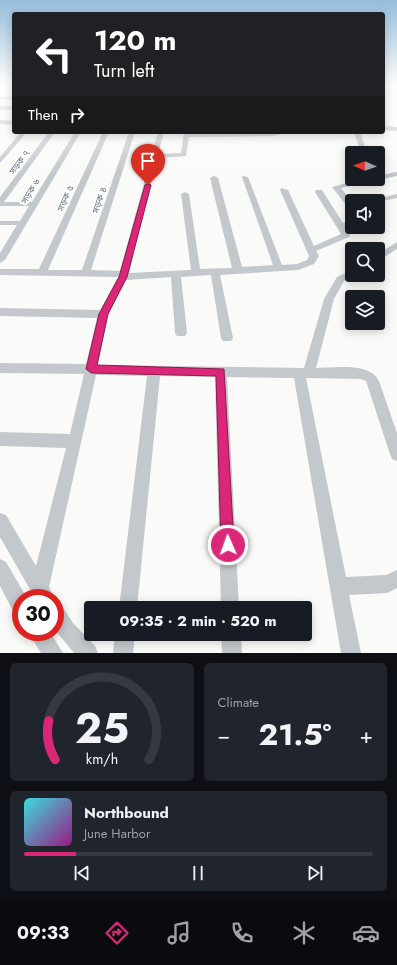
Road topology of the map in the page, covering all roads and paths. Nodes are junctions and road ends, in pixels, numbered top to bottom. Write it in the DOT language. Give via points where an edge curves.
graph roads {
  1 [pos="385,121"];
  2 [pos="0,122"];
  3 [pos="7,122"];
  4 [pos="12,123"];
  5 [pos="397,123"];
  6 [pos="385,127"];
  7 [pos="397,129"];
  8 [pos="0,130"];
  9 [pos="22,134"];
  10 [pos="51,134"];
  11 [pos="77,134"];
  12 [pos="105,134"];
  13 [pos="131,134"];
  14 [pos="160,134"];
  15 [pos="186,134"];
  16 [pos="358,134"];
  17 [pos="362,146"];
  18 [pos="155,156"];
  19 [pos="0,160"];
  20 [pos="395,174"];
  21 [pos="385,176"];
  22 [pos="245,177"];
  23 [pos="214,178"];
  24 [pos="345,185"];
  25 [pos="284,190"];
  26 [pos="319,192"];
  27 [pos="185,194"];
  28 [pos="397,196"];
  29 [pos="345,198"];
  30 [pos="385,198"];
  31 [pos="0,203"];
  32 [pos="34,204"];
  33 [pos="0,223"];
  34 [pos="23,223"];
  35 [pos="339,226"];
  36 [pos="345,226"];
  37 [pos="397,246"];
  38 [pos="311,250"];
  39 [pos="385,254"];
  40 [pos="1,256"];
  41 [pos="279,268"];
  42 [pos="238,271"];
  43 [pos="0,272"];
  44 [pos="215,272"];
  45 [pos="42,273"];
  46 [pos="196,273"];
  47 [pos="85,274"];
  48 [pos="176,274"];
  49 [pos="123,276"];
  50 [pos="345,276"];
  51 [pos="0,312"];
  52 [pos="103,314"];
  53 [pos="182,333"];
  54 [pos="227,338"];
  55 [pos="0,368"];
  56 [pos="91,369"];
  57 [pos="154,370"];
  58 [pos="220,372"];
  59 [pos="304,373"];
  60 [pos="0,440"];
  61 [pos="75,441"];
  62 [pos="397,454"];
  63 [pos="0,521"];
  64 [pos="0,568"];
  65 [pos="397,579"];
  66 [pos="338,586"];
  67 [pos="40,589"];
  68 [pos="43,589"];
  69 [pos="12,590"];
  70 [pos="129,601"];
  71 [pos="230,601"];
  72 [pos="64,627"];
  73 [pos="44,641"];
  74 [pos="124,641"];
  75 [pos="231,641"];
  76 [pos="52,653"];
  77 [pos="88,653"];
  78 [pos="123,653"];
  79 [pos="232,653"];
  80 [pos="351,653"];
  1 -- 5 [label="street"];
  2 -- 3 [label="street"];
  3 -- 4 [label="street"];
  3 -- 8 [label="street"];
  6 -- 7 [label="street"];
  9 -- 19 [label="street"];
  10 -- 31 [label="street, সড়ক ৭"];
  11 -- 32 [label="street, সড়ক ৬"];
  12 -- 45 [label="street, সড়ক ৫"];
  13 -- 47 [label="street, সড়ক ৪"];
  14 -- 18 [label="street"];
  15 -- 18 [label="street" via="184,155"];
  16 -- 17 [label="street"];
  18 -- 49 [label="street"];
  20 -- 21 [label="street"];
  22 -- 41 [label="street"];
  23 -- 42 [label="street"];
  24 -- 29 [label="street" via="336,187"];
  25 -- 38 [label="street"];
  26 -- 35 [label="street"];
  27 -- 46 [label="street"];
  28 -- 30 [label="street"];
  31 -- 32 [label="street"];
  32 -- 34 [label="street, সড়ক ৬"];
  33 -- 34 [label="street"];
  34 -- 40 [label="street, সড়ক ৬"];
  35 -- 36 [label="street"];
  35 -- 38 [label="street" via="345,236"];
  37 -- 39 [label="street"];
  38 -- 41 [label="street" via="314,256 311,262 298,267"];
  41 -- 42 [label="street"];
  42 -- 44 [label="street"];
  43 -- 45 [label="street"];
  44 -- 46 [label="street"];
  44 -- 54 [label="street"];
  45 -- 47 [label="street"];
  46 -- 48 [label="street"];
  47 -- 49 [label="street"];
  48 -- 49 [label="street"];
  48 -- 53 [label="street"];
  49 -- 52 [label="street"];
  50 -- 59 [label="street" via="340,279 329,299"];
  51 -- 52 [label="street"];
  52 -- 56 [label="street"];
  55 -- 56 [label="street"];
  56 -- 57 [label="street"];
  56 -- 61 [label="street"];
  57 -- 58 [label="street"];
  57 -- 70 [label="street"];
  58 -- 59 [label="street"];
  58 -- 71 [label="street"];
  59 -- 62 [label="street" via="361,374 370,377"];
  59 -- 66 [label="street"];
  60 -- 61 [label="street"];
  61 -- 68 [label="street"];
  63 -- 67 [label="street"];
  64 -- 69 [label="street"];
  65 -- 66 [label="street" via="387,584"];
  66 -- 80 [label="street"];
  72 -- 77 [label="street"];
  73 -- 76 [label="street"];
  74 -- 78 [label="street"];
  75 -- 79 [label="street"];
}
